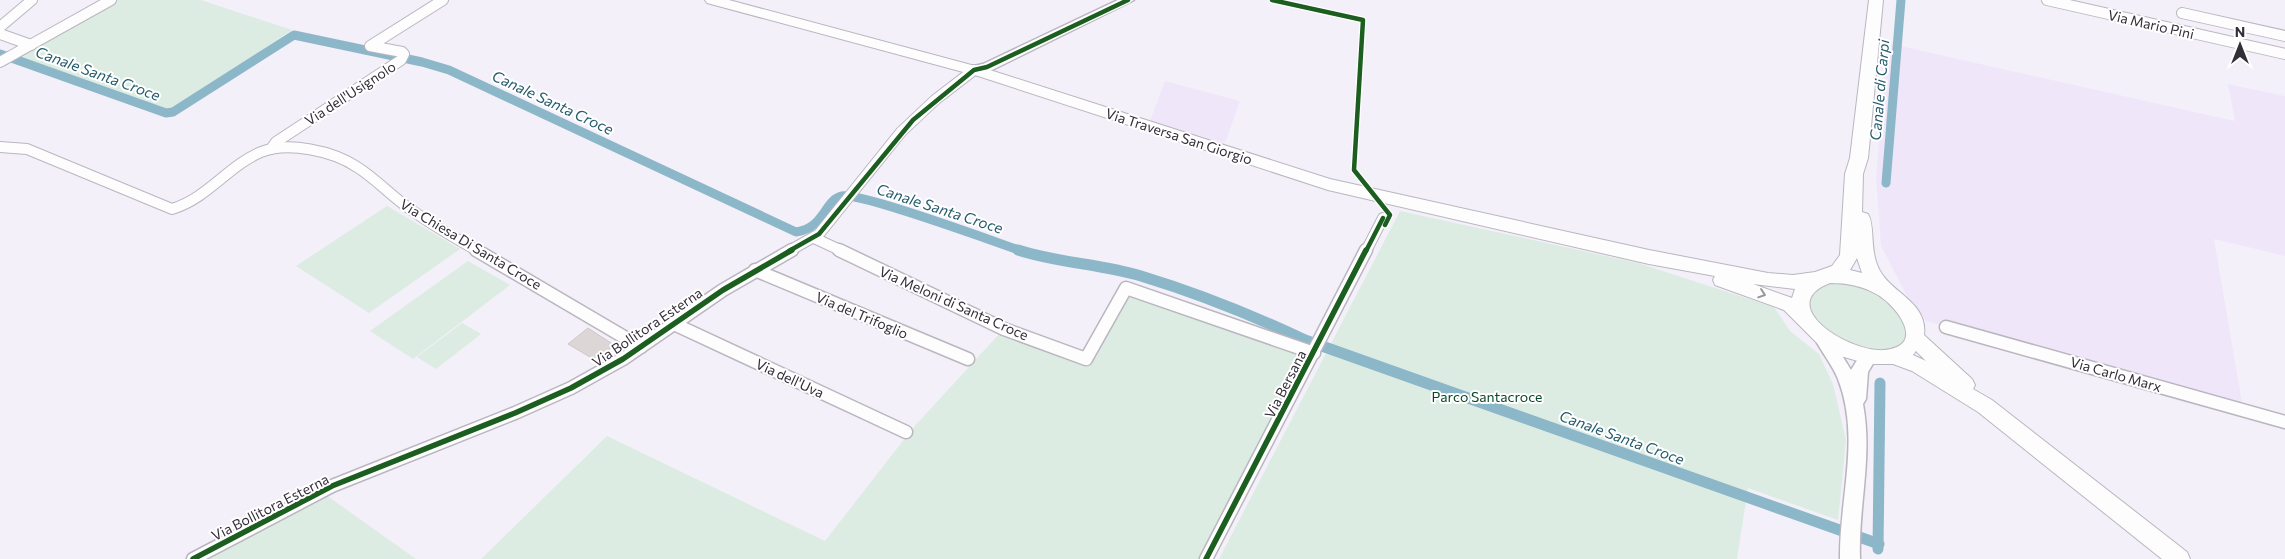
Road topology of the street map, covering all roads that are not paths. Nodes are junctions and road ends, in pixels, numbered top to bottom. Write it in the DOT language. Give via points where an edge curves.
graph roads {
  1 [pos="32,0"];
  2 [pos="112,0"];
  3 [pos="443,0"];
  4 [pos="712,0"];
  5 [pos="1128,0"];
  6 [pos="1876,0"];
  7 [pos="2047,0"];
  8 [pos="2182,13"];
  9 [pos="0,27"];
  10 [pos="0,34"];
  11 [pos="2285,36"];
  12 [pos="29,46"];
  13 [pos="2285,54"];
  14 [pos="1,61"];
  15 [pos="974,70"];
  16 [pos="0,147"];
  17 [pos="271,149"];
  18 [pos="1859,158"];
  19 [pos="1383,218"];
  20 [pos="814,238"];
  21 [pos="1649,257"];
  22 [pos="755,270"];
  23 [pos="1817,279"];
  24 [pos="1886,290"];
  25 [pos="1806,322"];
  26 [pos="674,324"];
  27 [pos="1946,327"];
  28 [pos="1823,339"];
  29 [pos="1916,339"];
  30 [pos="641,347"];
  31 [pos="1314,351"];
  32 [pos="1895,356"];
  33 [pos="1868,357"];
  34 [pos="968,359"];
  35 [pos="1985,406"];
  36 [pos="1856,411"];
  37 [pos="2285,422"];
  38 [pos="906,432"];
  39 [pos="1850,555"];
  40 [pos="193,559"];
  41 [pos="1206,559"];
  42 [pos="2179,559"];
  1 -- 9 [label="street"];
  2 -- 12 [label="street"];
  3 -- 17 [label="street, Via dell'Usignolo" via="370,46 402,52 401,59 276,142"];
  4 -- 15 [label="main road, Via Traversa San Giorgio"];
  5 -- 15 [label="main road" via="987,67"];
  6 -- 18 [label="main road"];
  7 -- 13 [label="street, Via Mario Pini"];
  8 -- 11 [label="street"];
  10 -- 12 [label="street"];
  12 -- 14 [label="street"];
  15 -- 20 [label="street, Via Bollitora Esterna" via="913,120 824,230"];
  15 -- 21 [label="main road, Via Traversa San Giorgio" via="1328,184"];
  16 -- 17 [label="street" via="27,149 172,209 189,203 255,156"];
  17 -- 30 [label="street, Via Chiesa Di Santa Croce" via="284,148 350,163 435,226 574,304"];
  18 -- 23 [label="main road" via="1854,174 1849,255 1839,271"];
  18 -- 24 [label="main road" via="1863,175 1864,248 1873,277"];
  19 -- 31 [label="street, Via Bersana"];
  20 -- 22 [label="street, Via Bollitora Esterna"];
  20 -- 31 [label="street, Via Meloni di Santa Croce" via="1004,329 1086,359 1126,288"];
  21 -- 23 [label="main road, Via Traversa San Giorgio" via="1768,280 1793,282"];
  21 -- 25 [label="main road, Via Traversa San Giorgio, one-way" via="1778,299 1791,305"];
  22 -- 26 [label="street, Via Bollitora Esterna"];
  22 -- 34 [label="street, Via del Trifoglio"];
  23 -- 24 [label="main road" via="1829,276 1857,278"];
  23 -- 25 [label="main road" via="1805,287 1800,300"];
  24 -- 29 [label="main road" via="1910,314"];
  25 -- 28 [label="main road"];
  26 -- 30 [label="street, Via Bollitora Esterna"];
  26 -- 38 [label="street, Via dell'Uva"];
  27 -- 37 [label="street, Via Carlo Marx"];
  28 -- 33 [label="main road"];
  28 -- 36 [label="main road" via="1847,378"];
  29 -- 32 [label="main road" via="1908,349"];
  29 -- 35 [label="main road"];
  30 -- 40 [label="street, Via Bollitora Esterna" via="571,388 410,457 332,486"];
  31 -- 41 [label="street, Via Bersana"];
  32 -- 33 [label="main road"];
  32 -- 35 [label="main road" via="1919,366"];
  33 -- 36 [label="main road" via="1858,371"];
  35 -- 42 [label="main road"];
  36 -- 39 [label="main road" via="1860,437"];
}
